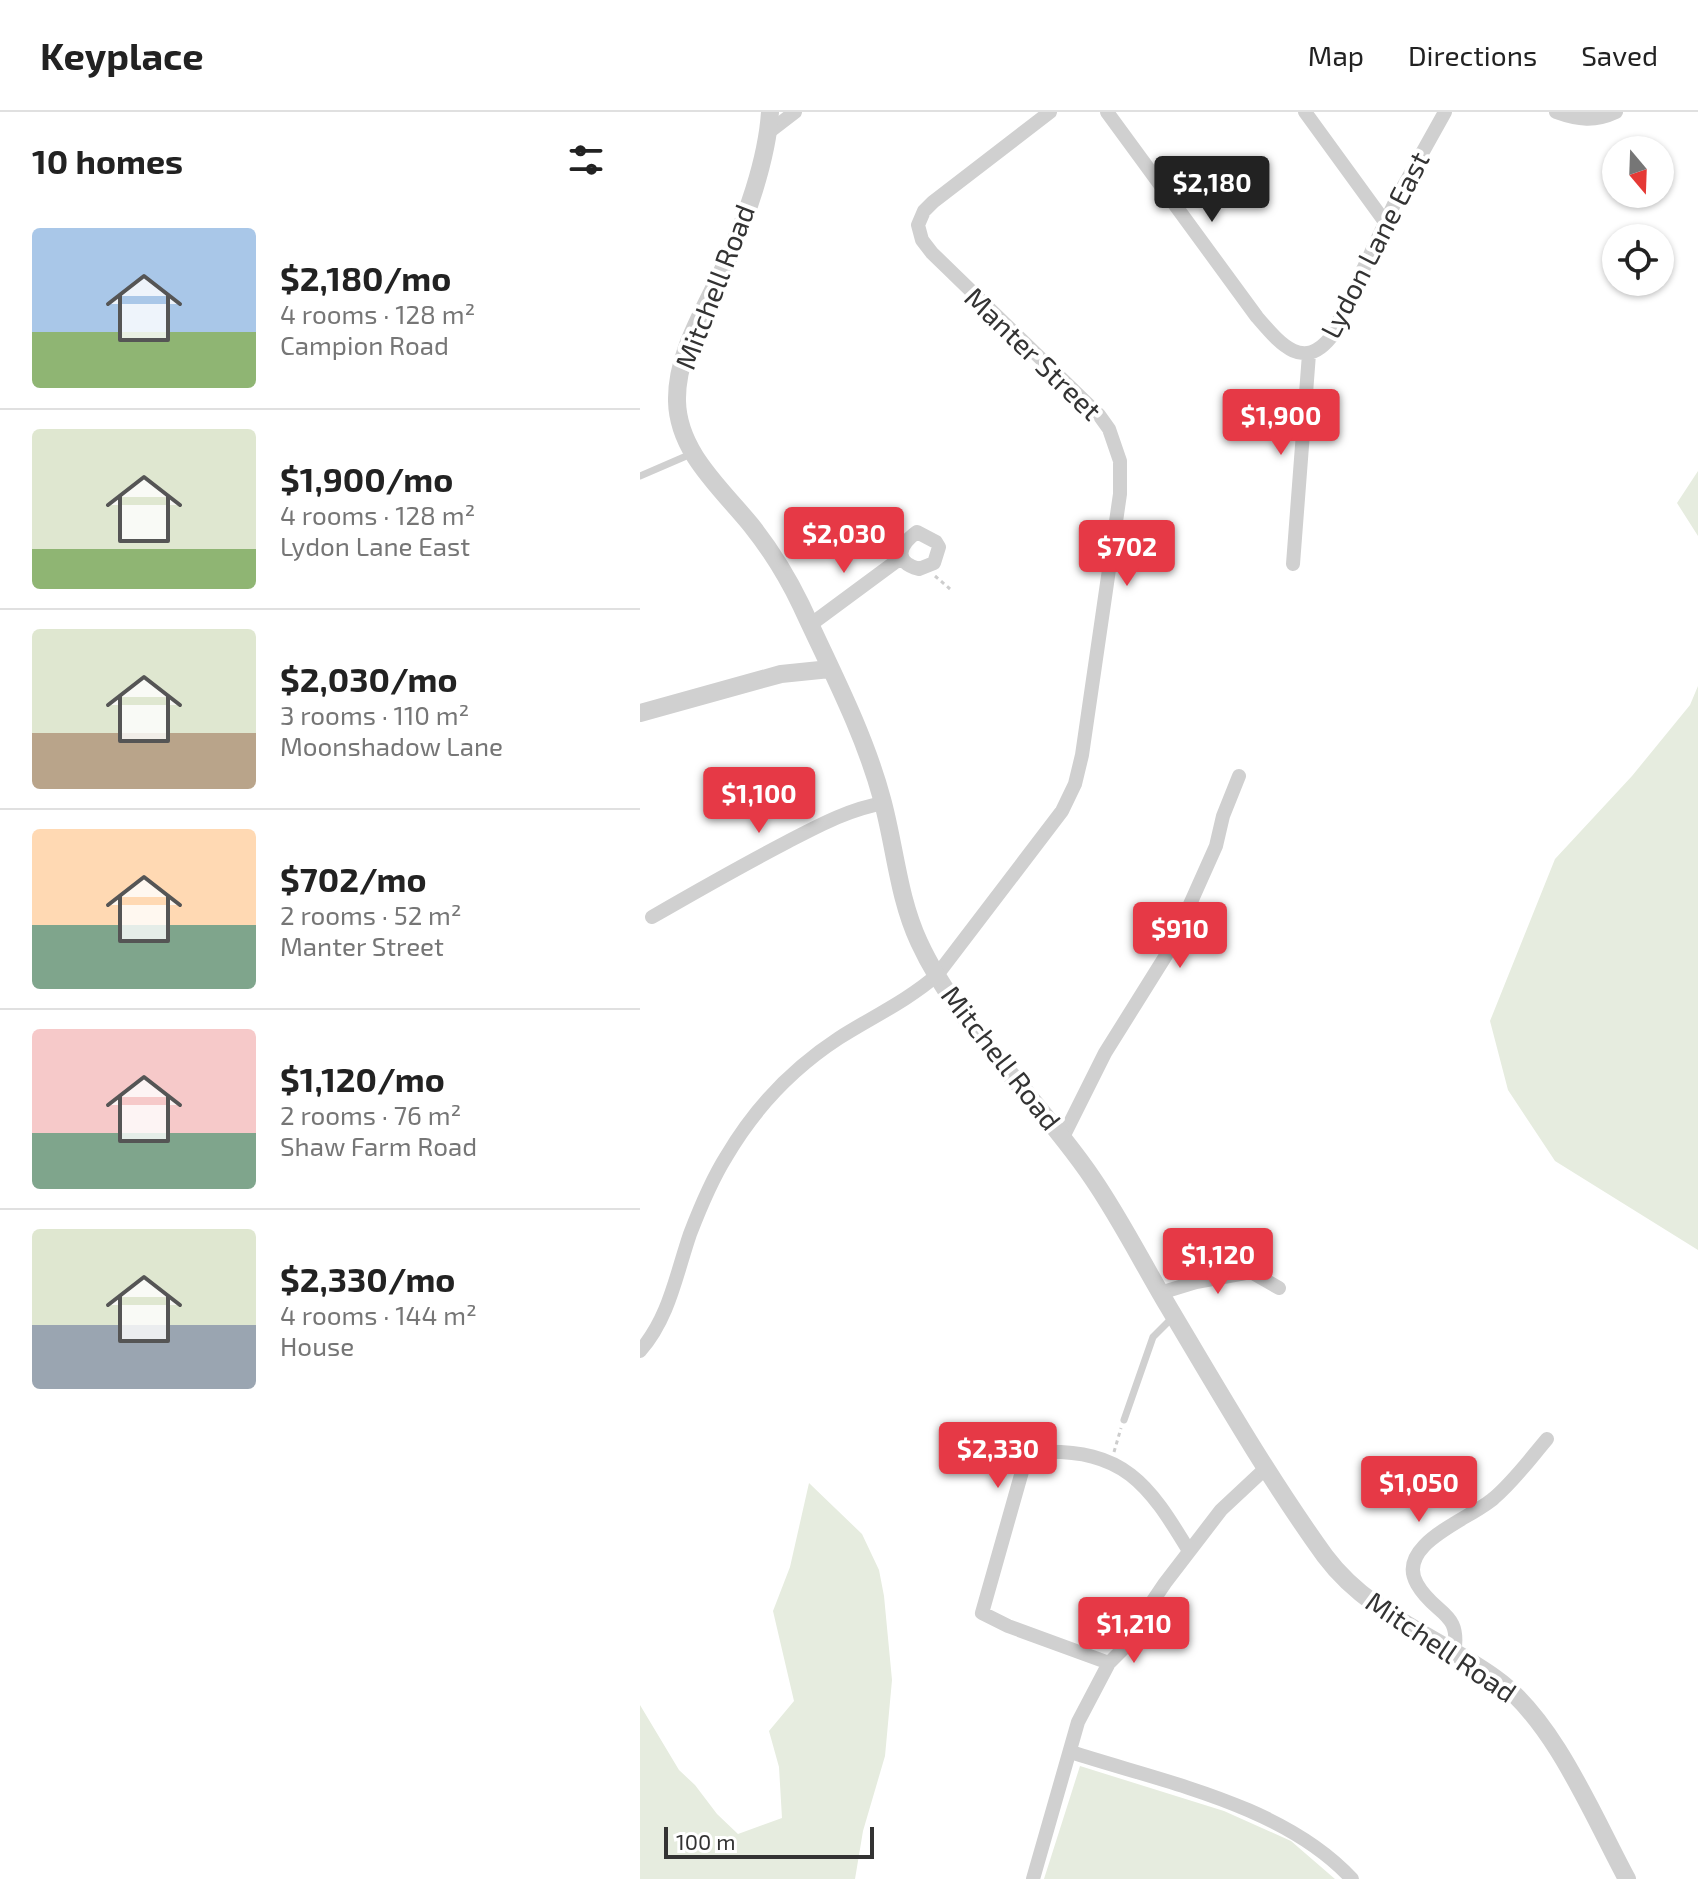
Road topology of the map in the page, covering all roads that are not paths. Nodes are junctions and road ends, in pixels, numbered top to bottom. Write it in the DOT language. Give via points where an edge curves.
graph roads {
  1 [pos="770,112"];
  2 [pos="795,112"];
  3 [pos="1050,112"];
  4 [pos="1107,112"];
  5 [pos="1305,112"];
  6 [pos="1445,112"];
  7 [pos="1556,112"];
  8 [pos="1616,112"];
  9 [pos="769,132"];
  10 [pos="1385,222"];
  11 [pos="1309,354"];
  12 [pos="693,453"];
  13 [pos="640,476"];
  14 [pos="902,557"];
  15 [pos="1293,564"];
  16 [pos="810,625"];
  17 [pos="830,669"];
  18 [pos="640,713"];
  19 [pos="1239,776"];
  20 [pos="884,803"];
  21 [pos="652,917"];
  22 [pos="937,975"];
  23 [pos="1063,1137"];
  24 [pos="1279,1288"];
  25 [pos="1160,1293"];
  26 [pos="1174,1317"];
  27 [pos="640,1351"];
  28 [pos="1124,1420"];
  29 [pos="1547,1439"];
  30 [pos="1267,1467"];
  31 [pos="1189,1551"];
  32 [pos="1454,1654"];
  33 [pos="1109,1663"];
  34 [pos="1071,1752"];
  35 [pos="1033,1879"];
  36 [pos="1352,1879"];
  37 [pos="1627,1879"];
  1 -- 9 [label="street, Mitchell Road"];
  2 -- 9 [label="street"];
  3 -- 22 [label="street, Manter Street" via="933,202 918,225 922,240 953,276 1109,429 1120,461 1115,542 1075,784 1062,811"];
  4 -- 11 [label="street" via="1257,317 1291,351"];
  5 -- 10 [label="street"];
  6 -- 10 [label="street, Lydon Lane East"];
  7 -- 8 [label="street" via="1575,119"];
  9 -- 12 [label="street, Mitchell Road" via="729,256 678,374 677,407"];
  10 -- 11 [label="street, Lydon Lane East" via="1331,337"];
  11 -- 15 [label="street, Lydon Lane East"];
  12 -- 13 [label="lane"];
  12 -- 16 [label="street, Mitchell Road" via="785,573"];
  14 -- 14 [label="street" via="913,568 928,567 938,558 939,547 917,532 905,541"];
  14 -- 16 [label="street"];
  16 -- 17 [label="street, Mitchell Road"];
  17 -- 18 [label="street" via="781,674"];
  17 -- 20 [label="street, Mitchell Road"];
  19 -- 23 [label="street" via="1216,846 1170,949 1105,1053"];
  20 -- 21 [label="street" via="827,822"];
  20 -- 22 [label="street, Mitchell Road" via="907,911"];
  22 -- 23 [label="street, Mitchell Road"];
  22 -- 27 [label="street, Manter Street" via="820,1052 747,1124 706,1195 663,1318"];
  23 -- 25 [label="street, Mitchell Road" via="1102,1192"];
  24 -- 25 [label="street" via="1251,1272"];
  25 -- 26 [label="street, Mitchell Road"];
  26 -- 28 [label="lane" via="1153,1337"];
  26 -- 30 [label="street, Mitchell Road"];
  29 -- 32 [label="street" via="1495,1498 1431,1538 1412,1564 1418,1587 1453,1622 1458,1635"];
  30 -- 31 [label="street" via="1221,1510"];
  30 -- 32 [label="street, Mitchell Road" via="1328,1560 1362,1595"];
  31 -- 33 [label="street"];
  31 -- 33 [label="street" via="1142,1483 1111,1463 1066,1451 1039,1452 1023,1468 982,1613"];
  32 -- 37 [label="street, Mitchell Road" via="1495,1678 1541,1726"];
  33 -- 34 [label="street" via="1078,1722"];
  34 -- 35 [label="street"];
  34 -- 36 [label="street" via="1282,1825 1333,1858"];
}
